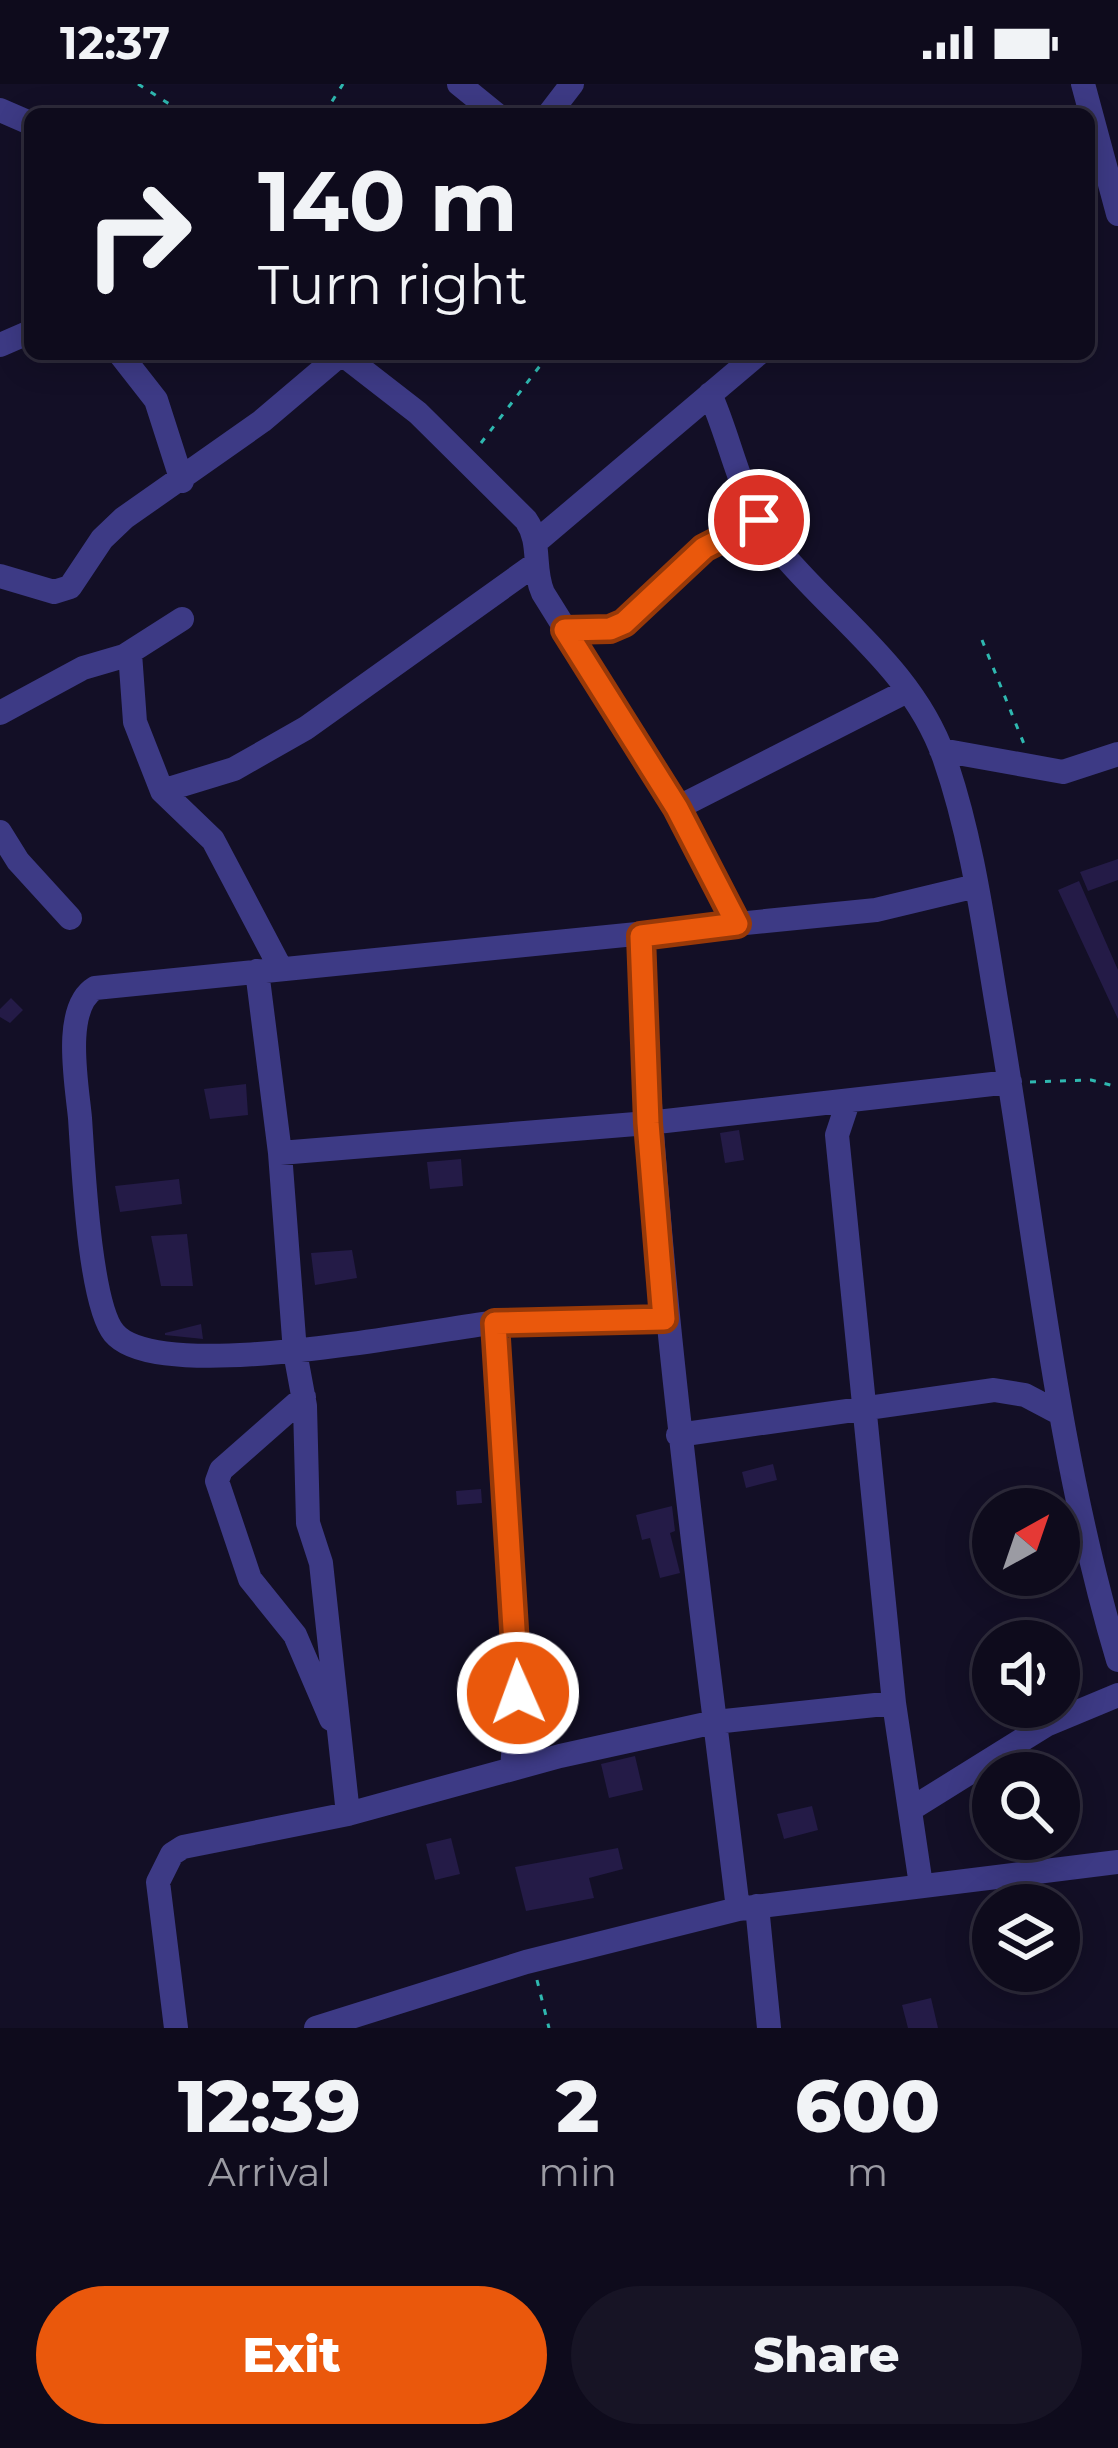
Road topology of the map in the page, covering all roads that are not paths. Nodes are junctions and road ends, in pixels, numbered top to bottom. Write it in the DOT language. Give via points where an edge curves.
graph roads {
  1 [pos="459,84"];
  2 [pos="572,84"];
  3 [pos="1083,84"];
  4 [pos="489,108"];
  5 [pos="554,108"];
  6 [pos="1108,124"];
  7 [pos="1118,214"];
  8 [pos="125,360"];
  9 [pos="334,360"];
  10 [pos="349,360"];
  11 [pos="751,360"];
  12 [pos="710,394"];
  13 [pos="182,481"];
  14 [pos="759,520"];
  15 [pos="536,553"];
  16 [pos="0,576"];
  17 [pos="182,619"];
  18 [pos="565,630"];
  19 [pos="130,653"];
  20 [pos="907,692"];
  21 [pos="0,713"];
  22 [pos="941,749"];
  23 [pos="1118,754"];
  24 [pos="162,791"];
  25 [pos="677,808"];
  26 [pos="0,832"];
  27 [pos="976,886"];
  28 [pos="70,918"];
  29 [pos="737,924"];
  30 [pos="641,936"];
  31 [pos="269,970"];
  32 [pos="1010,1082"];
  33 [pos="848,1102"];
  34 [pos="812,1105"];
  35 [pos="648,1123"];
  36 [pos="837,1136"];
  37 [pos="280,1153"];
  38 [pos="664,1319"];
  39 [pos="495,1323"];
  40 [pos="295,1352"];
  41 [pos="304,1397"];
  42 [pos="865,1407"];
  43 [pos="1061,1414"];
  44 [pos="678,1435"];
  45 [pos="1118,1660"];
  46 [pos="1118,1695"];
  47 [pos="894,1703"];
  48 [pos="519,1717"];
  49 [pos="716,1721"];
  50 [pos="338,1731"];
  51 [pos="560,1756"];
  52 [pos="512,1769"];
  53 [pos="911,1809"];
  54 [pos="347,1814"];
  55 [pos="1118,1862"];
  56 [pos="921,1885"];
  57 [pos="747,1908"];
  58 [pos="176,2028"];
  59 [pos="316,2028"];
  60 [pos="769,2028"];
  1 -- 4 [label="street"];
  2 -- 5 [label="street"];
  3 -- 6 [label="street"];
  6 -- 7 [label="street"];
  8 -- 13 [label="street" via="156,400"];
  9 -- 13 [label="street"];
  10 -- 15 [label="street" via="526,520"];
  11 -- 12 [label="street"];
  12 -- 14 [label="street"];
  12 -- 15 [label="street"];
  13 -- 16 [label="street" via="102,538 70,587 54,592"];
  14 -- 18 [label="street" via="704,548 624,623"];
  14 -- 20 [label="street" via="866,635"];
  15 -- 18 [label="street" via="543,593"];
  15 -- 24 [label="street" via="306,728 234,769"];
  17 -- 19 [label="street"];
  18 -- 25 [label="street"];
  19 -- 21 [label="street" via="83,668"];
  19 -- 24 [label="street" via="135,722"];
  20 -- 22 [label="street"];
  20 -- 25 [label="street"];
  22 -- 23 [label="street" via="1063,772"];
  22 -- 27 [label="street"];
  24 -- 31 [label="street" via="203,824"];
  25 -- 29 [label="street"];
  26 -- 28 [label="street"];
  27 -- 29 [label="street" via="922,903"];
  27 -- 32 [label="street"];
  29 -- 30 [label="street"];
  30 -- 31 [label="street"];
  30 -- 35 [label="street"];
  31 -- 37 [label="street"];
  31 -- 40 [label="street" via="95,988 77,1020 76,1074 97,1285 114,1333 178,1356"];
  32 -- 33 [label="street"];
  32 -- 43 [label="street"];
  33 -- 34 [label="street"];
  33 -- 36 [label="street"];
  34 -- 35 [label="street"];
  34 -- 36 [label="street"];
  35 -- 37 [label="street"];
  35 -- 38 [label="street"];
  36 -- 42 [label="street"];
  37 -- 40 [label="street"];
  38 -- 39 [label="street"];
  38 -- 44 [label="street"];
  39 -- 40 [label="street"];
  39 -- 48 [label="street"];
  40 -- 41 [label="street"];
  41 -- 50 [label="street" via="308,1523 321,1563"];
  41 -- 50 [label="street" via="217,1481 250,1579 295,1635"];
  42 -- 43 [label="street" via="994,1390"];
  42 -- 44 [label="street"];
  42 -- 47 [label="street"];
  43 -- 45 [label="street"];
  44 -- 49 [label="street"];
  46 -- 53 [label="street" via="1046,1725"];
  47 -- 49 [label="street"];
  47 -- 53 [label="street"];
  48 -- 51 [label="street"];
  48 -- 52 [label="street"];
  49 -- 51 [label="street"];
  49 -- 57 [label="street"];
  50 -- 54 [label="street"];
  51 -- 52 [label="street"];
  52 -- 54 [label="street"];
  53 -- 56 [label="street"];
  54 -- 58 [label="street" via="172,1854 158,1882"];
  55 -- 56 [label="street"];
  56 -- 57 [label="street"];
  57 -- 59 [label="street" via="532,1960"];
  57 -- 60 [label="street"];
}
